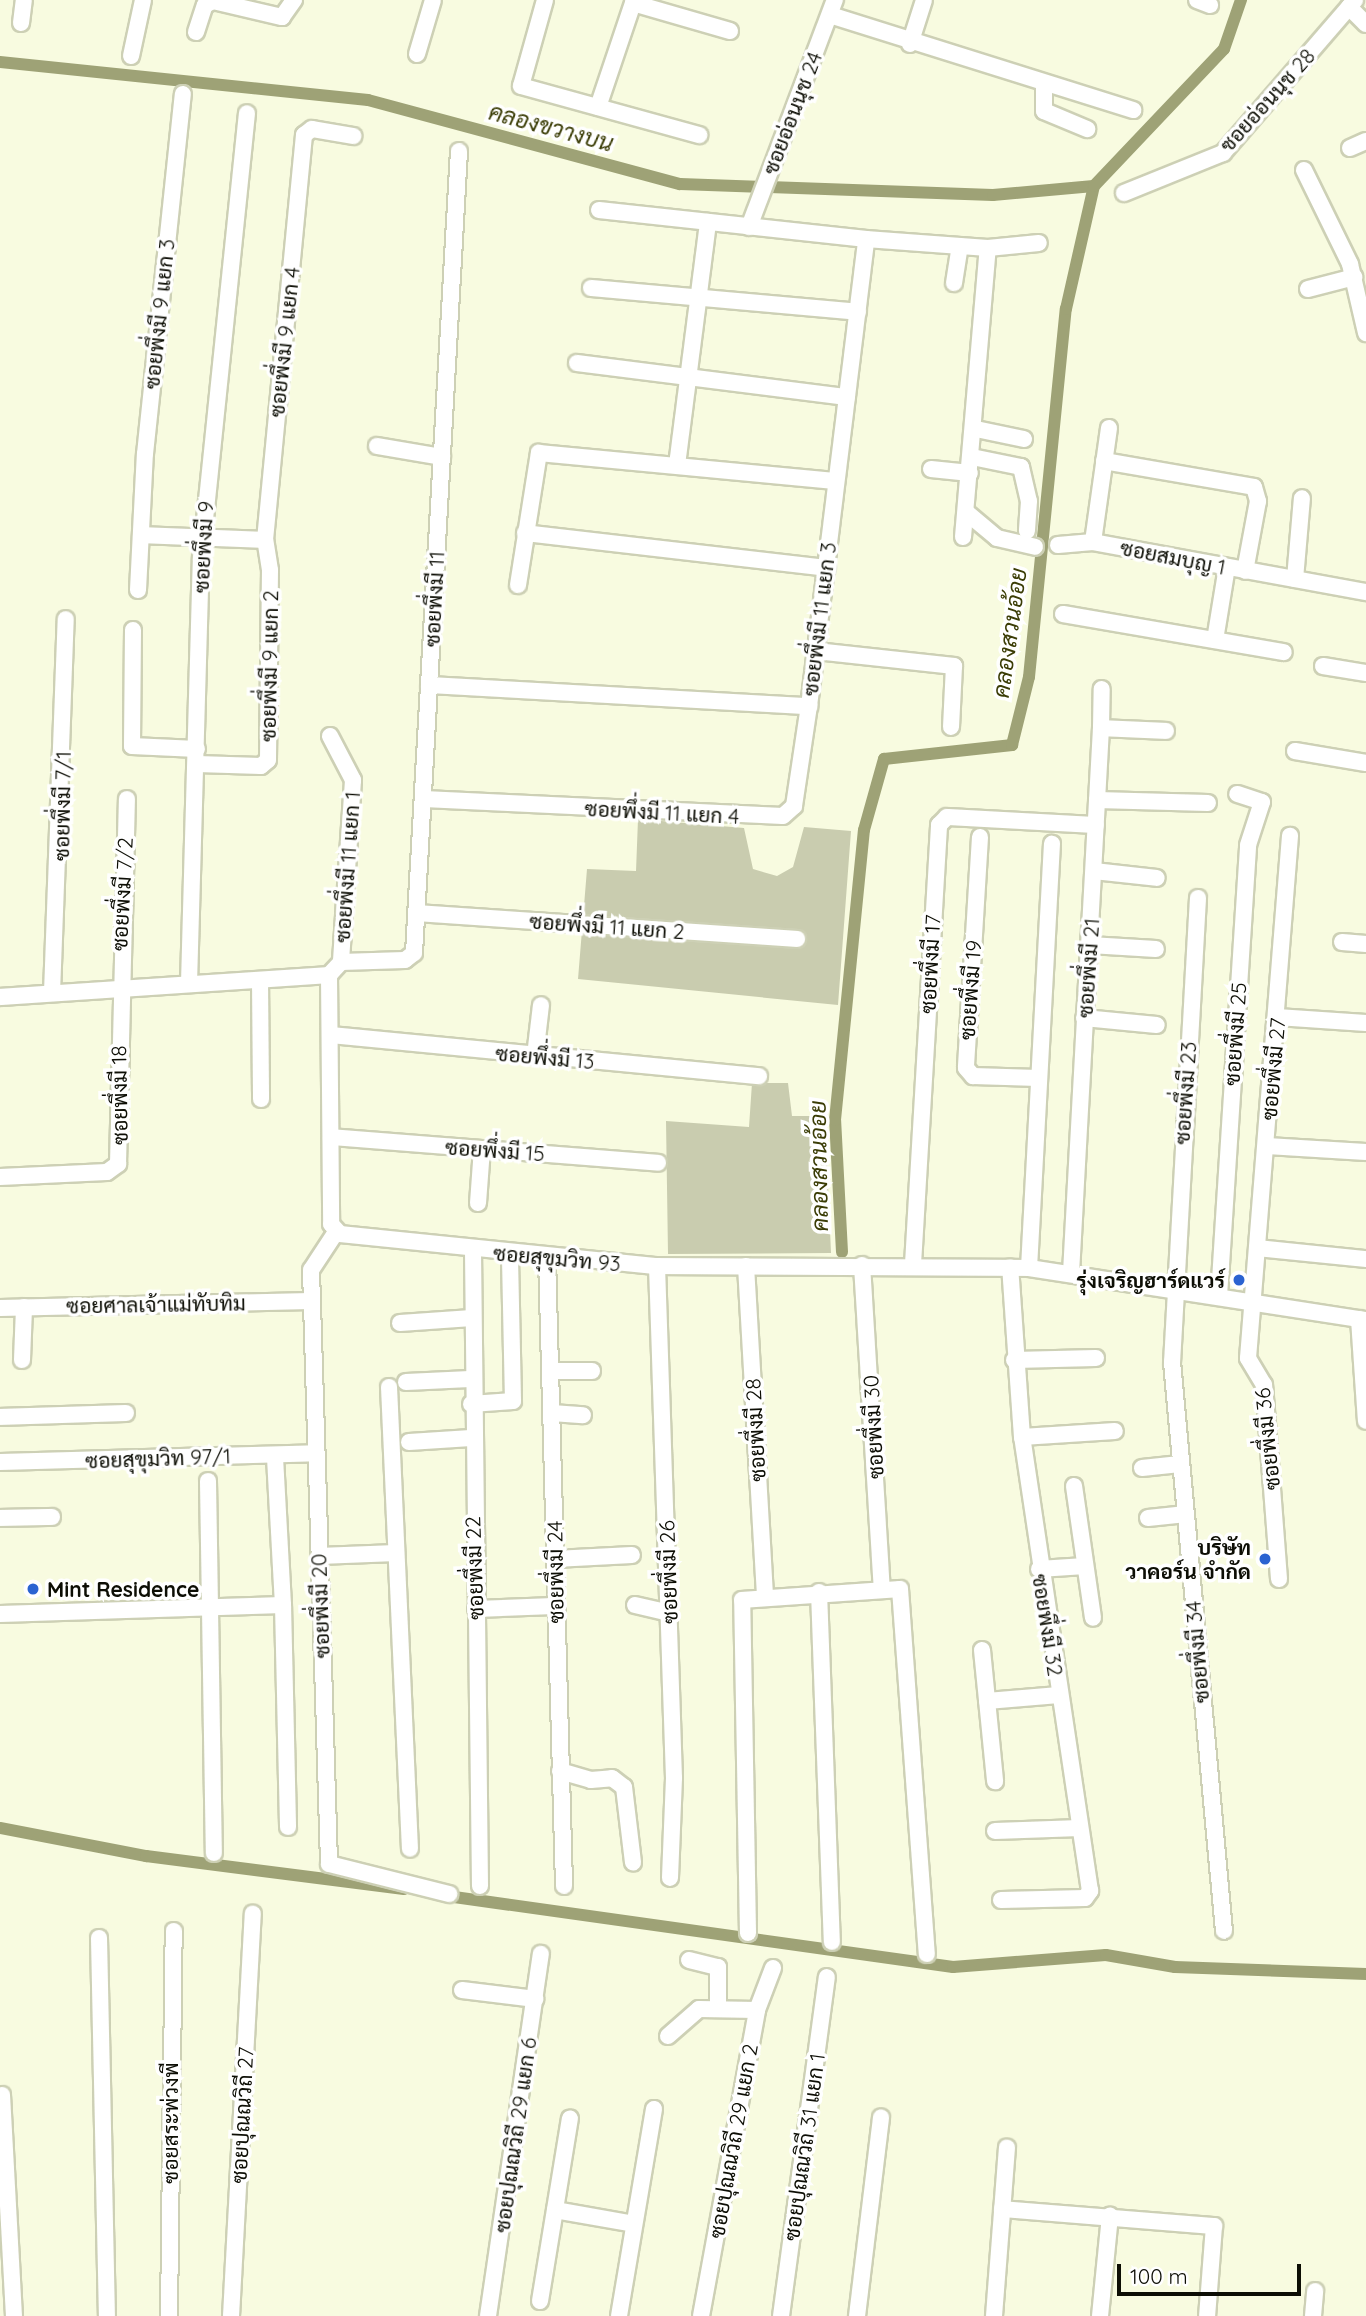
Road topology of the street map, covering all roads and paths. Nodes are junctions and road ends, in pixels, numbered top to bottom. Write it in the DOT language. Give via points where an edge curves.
graph roads {
  1 [pos="24,0"];
  2 [pos="144,0"];
  3 [pos="294,0"];
  4 [pos="433,0"];
  5 [pos="545,0"];
  6 [pos="924,0"];
  7 [pos="634,2"];
  8 [pos="1352,3"];
  9 [pos="836,7"];
  10 [pos="21,23"];
  11 [pos="1366,24"];
  12 [pos="730,31"];
  13 [pos="196,32"];
  14 [pos="910,44"];
  15 [pos="417,54"];
  16 [pos="131,56"];
  17 [pos="1044,84"];
  18 [pos="183,94"];
  19 [pos="598,107"];
  20 [pos="1133,110"];
  21 [pos="247,113"];
  22 [pos="1087,128"];
  23 [pos="699,135"];
  24 [pos="353,136"];
  25 [pos="1366,141"];
  26 [pos="1350,148"];
  27 [pos="459,151"];
  28 [pos="1304,170"];
  29 [pos="1124,193"];
  30 [pos="599,210"];
  31 [pos="708,222"];
  32 [pos="749,227"];
  33 [pos="866,239"];
  34 [pos="1039,243"];
  35 [pos="960,246"];
  36 [pos="988,248"];
  37 [pos="1354,277"];
  38 [pos="954,283"];
  39 [pos="591,288"];
  40 [pos="1308,289"];
  41 [pos="702,297"];
  42 [pos="858,312"];
  43 [pos="1366,333"];
  44 [pos="577,363"];
  45 [pos="689,378"];
  46 [pos="847,397"];
  47 [pos="1109,428"];
  48 [pos="976,429"];
  49 [pos="1024,439"];
  50 [pos="377,446"];
  51 [pos="442,457"];
  52 [pos="1104,461"];
  53 [pos="677,465"];
  54 [pos="971,465"];
  55 [pos="931,469"];
  56 [pos="835,481"];
  57 [pos="1302,498"];
  58 [pos="965,512"];
  59 [pos="1027,531"];
  60 [pos="524,533"];
  61 [pos="141,536"];
  62 [pos="962,537"];
  63 [pos="203,539"];
  64 [pos="265,540"];
  65 [pos="1093,542"];
  66 [pos="1059,545"];
  67 [pos="1035,547"];
  68 [pos="827,568"];
  69 [pos="1227,568"];
  70 [pos="1245,571"];
  71 [pos="1295,579"];
  72 [pos="518,585"];
  73 [pos="138,590"];
  74 [pos="1366,592"];
  75 [pos="1063,614"];
  76 [pos="66,618"];
  77 [pos="133,630"];
  78 [pos="1215,640"];
  79 [pos="816,651"];
  80 [pos="1284,652"];
  81 [pos="1323,666"];
  82 [pos="1366,673"];
  83 [pos="429,685"];
  84 [pos="1102,689"];
  85 [pos="809,706"];
  86 [pos="951,727"];
  87 [pos="1101,728"];
  88 [pos="1166,730"];
  89 [pos="330,736"];
  90 [pos="1295,751"];
  91 [pos="197,756"];
  92 [pos="1366,763"];
  93 [pos="1237,794"];
  94 [pos="127,799"];
  95 [pos="424,799"];
  96 [pos="1097,800"];
  97 [pos="1208,803"];
  98 [pos="1096,825"];
  99 [pos="1290,836"];
  100 [pos="980,837"];
  101 [pos="1052,844"];
  102 [pos="1094,871"];
  103 [pos="1157,878"];
  104 [pos="1198,898"];
  105 [pos="417,913"];
  106 [pos="797,939"];
  107 [pos="1342,942"];
  108 [pos="1366,944"];
  109 [pos="1090,945"];
  110 [pos="1156,949"];
  111 [pos="341,962"];
  112 [pos="329,975"];
  113 [pos="260,980"];
  114 [pos="189,984"];
  115 [pos="118,989"];
  116 [pos="52,993"];
  117 [pos="0,997"];
  118 [pos="541,1005"];
  119 [pos="1278,1017"];
  120 [pos="1084,1018"];
  121 [pos="1366,1023"];
  122 [pos="1157,1025"];
  123 [pos="331,1035"];
  124 [pos="535,1056"];
  125 [pos="759,1076"];
  126 [pos="1038,1078"];
  127 [pos="261,1099"];
  128 [pos="331,1138"];
  129 [pos="1267,1146"];
  130 [pos="482,1149"];
  131 [pos="1366,1152"];
  132 [pos="658,1163"];
  133 [pos="0,1177"];
  134 [pos="478,1203"];
  135 [pos="336,1232"];
  136 [pos="1257,1248"];
  137 [pos="473,1251"];
  138 [pos="510,1254"];
  139 [pos="547,1257"];
  140 [pos="1366,1259"];
  141 [pos="914,1264"];
  142 [pos="862,1265"];
  143 [pos="657,1266"];
  144 [pos="746,1266"];
  145 [pos="1010,1267"];
  146 [pos="1029,1268"];
  147 [pos="1071,1273"];
  148 [pos="1173,1288"];
  149 [pos="1219,1296"];
  150 [pos="311,1301"];
  151 [pos="1251,1303"];
  152 [pos="24,1307"];
  153 [pos="0,1308"];
  154 [pos="472,1318"];
  155 [pos="1362,1320"];
  156 [pos="400,1323"];
  157 [pos="1096,1358"];
  158 [pos="22,1360"];
  159 [pos="1014,1360"];
  160 [pos="551,1371"];
  161 [pos="592,1371"];
  162 [pos="470,1379"];
  163 [pos="406,1382"];
  164 [pos="389,1387"];
  165 [pos="471,1404"];
  166 [pos="126,1413"];
  167 [pos="552,1413"];
  168 [pos="583,1415"];
  169 [pos="0,1417"];
  170 [pos="1366,1421"];
  171 [pos="1115,1431"];
  172 [pos="1022,1437"];
  173 [pos="471,1438"];
  174 [pos="409,1442"];
  175 [pos="316,1453"];
  176 [pos="275,1455"];
  177 [pos="0,1462"];
  178 [pos="1180,1464"];
  179 [pos="1142,1468"];
  180 [pos="208,1481"];
  181 [pos="1074,1486"];
  182 [pos="1184,1514"];
  183 [pos="52,1517"];
  184 [pos="0,1518"];
  185 [pos="1148,1518"];
  186 [pos="632,1555"];
  187 [pos="396,1558"];
  188 [pos="555,1559"];
  189 [pos="319,1561"];
  190 [pos="1085,1566"];
  191 [pos="1039,1569"];
  192 [pos="1279,1579"];
  193 [pos="882,1589"];
  194 [pos="818,1592"];
  195 [pos="765,1594"];
  196 [pos="283,1605"];
  197 [pos="635,1605"];
  198 [pos="554,1606"];
  199 [pos="212,1608"];
  200 [pos="476,1609"];
  201 [pos="0,1614"];
  202 [pos="669,1614"];
  203 [pos="1093,1618"];
  204 [pos="982,1650"];
  205 [pos="1059,1695"];
  206 [pos="987,1700"];
  207 [pos="560,1771"];
  208 [pos="995,1781"];
  209 [pos="288,1827"];
  210 [pos="1080,1828"];
  211 [pos="995,1831"];
  212 [pos="410,1849"];
  213 [pos="215,1853"];
  214 [pos="633,1863"];
  215 [pos="670,1878"];
  216 [pos="480,1886"];
  217 [pos="564,1886"];
  218 [pos="449,1894"];
  219 [pos="1001,1900"];
  220 [pos="253,1914"];
  221 [pos="174,1931"];
  222 [pos="1224,1931"];
  223 [pos="748,1933"];
  224 [pos="99,1938"];
  225 [pos="832,1942"];
  226 [pos="541,1954"];
  227 [pos="927,1954"];
  228 [pos="689,1960"];
  229 [pos="773,1968"];
  230 [pos="827,1977"];
  231 [pos="462,1990"];
  232 [pos="535,1999"];
  233 [pos="718,2006"];
  234 [pos="757,2010"];
  235 [pos="668,2036"];
  236 [pos="2,2095"];
  237 [pos="654,2109"];
  238 [pos="881,2117"];
  239 [pos="570,2118"];
  240 [pos="1007,2148"];
  241 [pos="1002,2209"];
  242 [pos="555,2210"];
  243 [pos="1110,2215"];
  244 [pos="635,2224"];
  245 [pos="1315,2291"];
  246 [pos="540,2301"];
  247 [pos="14,2316"];
  248 [pos="107,2316"];
  249 [pos="169,2316"];
  250 [pos="231,2316"];
  251 [pos="488,2316"];
  252 [pos="619,2316"];
  253 [pos="701,2316"];
  254 [pos="781,2316"];
  255 [pos="857,2316"];
  256 [pos="994,2316"];
  257 [pos="1100,2316"];
  258 [pos="1207,2316"];
  259 [pos="1312,2316"];
  1 -- 10 [label="street"];
  2 -- 16 [label="street"];
  3 -- 13 [label="street" via="282,17 214,1 205,5"];
  4 -- 15 [label="street"];
  5 -- 19 [label="street" via="521,86"];
  6 -- 14 [label="street"];
  7 -- 12 [label="street"];
  7 -- 19 [label="street"];
  8 -- 11 [label="street"];
  8 -- 29 [label="street, ซอยอ่อนนุช 28" via="1223,153"];
  9 -- 14 [label="street"];
  9 -- 32 [label="street, ซอยอ่อนนุช 24"];
  14 -- 17 [label="street"];
  17 -- 20 [label="street"];
  17 -- 22 [label="street" via="1044,111"];
  18 -- 61 [label="street, ซอยพึ่งมี 9 แยก 3"];
  19 -- 23 [label="street"];
  21 -- 63 [label="street, ซอยพึ่งมี 9"];
  24 -- 64 [label="street, ซอยพึ่งมี 9 แยก 4" via="312,129 304,135"];
  25 -- 26 [label="street"];
  27 -- 51 [label="street, ซอยพึ่งมี 11"];
  28 -- 37 [label="street"];
  30 -- 31 [label="street"];
  31 -- 32 [label="street"];
  31 -- 41 [label="street"];
  32 -- 33 [label="street"];
  33 -- 35 [label="street"];
  33 -- 42 [label="street, ซอยพึ่งมี 11 แยก 3"];
  34 -- 36 [label="street"];
  35 -- 36 [label="street"];
  35 -- 38 [label="street"];
  36 -- 48 [label="street"];
  37 -- 40 [label="street"];
  37 -- 43 [label="street"];
  39 -- 41 [label="street"];
  41 -- 42 [label="street"];
  41 -- 45 [label="street"];
  42 -- 46 [label="street, ซอยพึ่งมี 11 แยก 3"];
  44 -- 45 [label="street"];
  45 -- 46 [label="street"];
  45 -- 53 [label="street"];
  46 -- 56 [label="street, ซอยพึ่งมี 11 แยก 3"];
  47 -- 52 [label="street, ซอยสมบุญ 1"];
  48 -- 49 [label="street"];
  48 -- 54 [label="street"];
  50 -- 51 [label="street"];
  51 -- 83 [label="street, ซอยพึ่งมี 11"];
  52 -- 65 [label="street, ซอยสมบุญ 1"];
  52 -- 70 [label="street" via="1254,487 1258,500"];
  53 -- 56 [label="street"];
  53 -- 60 [label="street" via="538,453"];
  54 -- 55 [label="street"];
  54 -- 58 [label="street"];
  54 -- 59 [label="street" via="1021,467 1029,501"];
  56 -- 68 [label="street, ซอยพึ่งมี 11 แยก 3"];
  57 -- 71 [label="street"];
  58 -- 62 [label="street"];
  58 -- 67 [label="street" via="997,538"];
  60 -- 68 [label="street"];
  60 -- 72 [label="street"];
  61 -- 63 [label="street"];
  61 -- 73 [label="street, ซอยพึ่งมี 9 แยก 3"];
  63 -- 64 [label="street"];
  63 -- 91 [label="street, ซอยพึ่งมี 9"];
  64 -- 91 [label="street, ซอยพึ่งมี 9 แยก 2" via="270,570 268,760 261,766"];
  65 -- 66 [label="street"];
  65 -- 69 [label="street, ซอยสมบุญ 1"];
  68 -- 79 [label="street, ซอยพึ่งมี 11 แยก 3"];
  69 -- 70 [label="street, ซอยสมบุญ 1"];
  69 -- 78 [label="street"];
  70 -- 71 [label="street, ซอยสมบุญ 1"];
  71 -- 74 [label="street, ซอยสมบุญ 1"];
  75 -- 78 [label="street"];
  76 -- 116 [label="street, ซอยพึ่งมี 7/1"];
  77 -- 91 [label="street" via="132,746"];
  78 -- 80 [label="street"];
  79 -- 85 [label="street, ซอยพึ่งมี 11 แยก 3"];
  79 -- 86 [label="street" via="954,666"];
  81 -- 82 [label="street"];
  83 -- 85 [label="street, ซอยพึ่งมี 11 แยก 3"];
  83 -- 95 [label="street, ซอยพึ่งมี 11"];
  84 -- 87 [label="street, ซอยพึ่งมี 21"];
  85 -- 95 [label="street, ซอยพึ่งมี 11 แยก 4" via="794,806 783,816"];
  87 -- 88 [label="street"];
  87 -- 96 [label="street, ซอยพึ่งมี 21"];
  89 -- 111 [label="street, ซอยพึ่งมี 11 แยก 1" via="353,780"];
  90 -- 92 [label="street"];
  91 -- 114 [label="street, ซอยพึ่งมี 9"];
  93 -- 149 [label="street, ซอยพึ่งมี 25" via="1262,802 1248,845"];
  94 -- 115 [label="street, ซอยพึ่งมี 7/2"];
  95 -- 105 [label="street, ซอยพึ่งมี 11"];
  96 -- 97 [label="street"];
  96 -- 98 [label="street, ซอยพึ่งมี 21"];
  98 -- 102 [label="street, ซอยพึ่งมี 21"];
  98 -- 141 [label="street, ซอยพึ่งมี 17" via="947,817 939,825"];
  99 -- 119 [label="street, ซอยพึ่งมี 27"];
  100 -- 126 [label="street, ซอยพึ่งมี 19" via="966,1068 973,1076"];
  101 -- 126 [label="street"];
  102 -- 103 [label="street"];
  102 -- 109 [label="street, ซอยพึ่งมี 21"];
  104 -- 148 [label="street, ซอยพึ่งมี 23"];
  105 -- 106 [label="street, ซอยพึ่งมี 11 แยก 2"];
  105 -- 111 [label="street, ซอยพึ่งมี 11" via="409,959"];
  107 -- 108 [label="street"];
  109 -- 110 [label="street"];
  109 -- 120 [label="street, ซอยพึ่งมี 21"];
  111 -- 112 [label="street"];
  112 -- 113 [label="street"];
  112 -- 123 [label="street"];
  113 -- 114 [label="street"];
  113 -- 127 [label="street"];
  114 -- 115 [label="street"];
  115 -- 116 [label="street"];
  115 -- 133 [label="street, ซอยพึ่งมี 18" via="118,1164 107,1172"];
  116 -- 117 [label="street"];
  118 -- 124 [label="street"];
  119 -- 121 [label="street"];
  119 -- 129 [label="street, ซอยพึ่งมี 27"];
  120 -- 122 [label="street"];
  120 -- 147 [label="street, ซอยพึ่งมี 21"];
  123 -- 124 [label="street, ซอยพึ่งมี 13"];
  123 -- 128 [label="street"];
  124 -- 125 [label="street, ซอยพึ่งมี 13"];
  126 -- 146 [label="street"];
  128 -- 130 [label="street, ซอยพึ่งมี 15"];
  128 -- 135 [label="street"];
  129 -- 131 [label="street"];
  129 -- 136 [label="street, ซอยพึ่งมี 27"];
  130 -- 132 [label="street, ซอยพึ่งมี 15"];
  130 -- 134 [label="street"];
  135 -- 137 [label="street, ซอยสุขุมวิท 93"];
  135 -- 150 [label="street, ซอยพึ่งมี 20" via="314,1259"];
  136 -- 140 [label="street"];
  136 -- 151 [label="street, ซอยพึ่งมี 27"];
  137 -- 138 [label="street, ซอยสุขุมวิท 93"];
  137 -- 154 [label="street, ซอยพึ่งมี 22"];
  138 -- 139 [label="street, ซอยสุขุมวิท 93"];
  138 -- 165 [label="street" via="513,1401"];
  139 -- 143 [label="street, ซอยสุขุมวิท 93"];
  139 -- 160 [label="street, ซอยพึ่งมี 24"];
  141 -- 142 [label="street, ซอยสุขุมวิท 93"];
  141 -- 145 [label="street, ซอยสุขุมวิท 93"];
  142 -- 144 [label="street, ซอยสุขุมวิท 93"];
  142 -- 193 [label="street, ซอยพึ่งมี 30"];
  143 -- 144 [label="street, ซอยสุขุมวิท 93"];
  143 -- 202 [label="street, ซอยพึ่งมี 26"];
  144 -- 195 [label="street, ซอยพึ่งมี 28"];
  145 -- 146 [label="street, ซอยสุขุมวิท 93"];
  145 -- 159 [label="street, ซอยพึ่งมี 32"];
  146 -- 147 [label="street, ซอยสุขุมวิท 93"];
  147 -- 148 [label="street, ซอยสุขุมวิท 93"];
  148 -- 149 [label="street, ซอยสุขุมวิท 93"];
  148 -- 178 [label="street, ซอยพึ่งมี 34"];
  149 -- 151 [label="street, ซอยสุขุมวิท 93"];
  150 -- 152 [label="street, ซอยศาลเจ้าแม่ทับทิม"];
  150 -- 175 [label="street, ซอยพึ่งมี 20"];
  151 -- 155 [label="street, ซอยสุขุมวิท 93"];
  151 -- 192 [label="street, ซอยพึ่งมี 36" via="1248,1358 1264,1385"];
  152 -- 153 [label="street, ซอยศาลเจ้าแม่ทับทิม"];
  152 -- 158 [label="street"];
  154 -- 156 [label="street"];
  154 -- 162 [label="street, ซอยพึ่งมี 22"];
  155 -- 170 [label="street"];
  157 -- 159 [label="street"];
  159 -- 172 [label="street, ซอยพึ่งมี 32"];
  160 -- 161 [label="street"];
  160 -- 167 [label="street, ซอยพึ่งมี 24"];
  162 -- 163 [label="street"];
  162 -- 165 [label="street, ซอยพึ่งมี 22"];
  164 -- 187 [label="street"];
  165 -- 173 [label="street, ซอยพึ่งมี 22"];
  166 -- 169 [label="street"];
  167 -- 168 [label="street"];
  167 -- 188 [label="street, ซอยพึ่งมี 24"];
  171 -- 172 [label="street"];
  172 -- 191 [label="street, ซอยพึ่งมี 32"];
  173 -- 174 [label="street"];
  173 -- 200 [label="street, ซอยพึ่งมี 22"];
  175 -- 176 [label="street, ซอยสุขุมวิท 97/1"];
  175 -- 189 [label="street, ซอยพึ่งมี 20"];
  176 -- 177 [label="street, ซอยสุขุมวิท 97/1"];
  176 -- 196 [label="street"];
  178 -- 179 [label="street"];
  178 -- 182 [label="street, ซอยพึ่งมี 34"];
  180 -- 199 [label="street"];
  181 -- 190 [label="street"];
  182 -- 185 [label="street"];
  182 -- 222 [label="street, ซอยพึ่งมี 34"];
  183 -- 184 [label="street"];
  186 -- 188 [label="street"];
  187 -- 189 [label="street"];
  187 -- 212 [label="street"];
  188 -- 198 [label="street, ซอยพึ่งมี 24"];
  189 -- 218 [label="street, ซอยพึ่งมี 20" via="329,1864"];
  190 -- 191 [label="street"];
  190 -- 203 [label="street"];
  191 -- 205 [label="street, ซอยพึ่งมี 32"];
  193 -- 194 [label="street"];
  193 -- 227 [label="street" via="900,1589"];
  194 -- 195 [label="street"];
  194 -- 225 [label="street"];
  195 -- 223 [label="street" via="744,1597 740,1607"];
  196 -- 199 [label="street"];
  196 -- 209 [label="street"];
  197 -- 202 [label="street"];
  198 -- 200 [label="street"];
  198 -- 207 [label="street, ซอยพึ่งมี 24"];
  199 -- 201 [label="street"];
  199 -- 213 [label="street"];
  200 -- 216 [label="street, ซอยพึ่งมี 22"];
  202 -- 215 [label="street, ซอยพึ่งมี 26"];
  204 -- 206 [label="street"];
  205 -- 206 [label="street"];
  205 -- 210 [label="street, ซอยพึ่งมี 32"];
  206 -- 208 [label="street"];
  207 -- 214 [label="street" via="590,1780 612,1778 624,1787"];
  207 -- 217 [label="street, ซอยพึ่งมี 24"];
  210 -- 211 [label="street"];
  210 -- 219 [label="street, ซอยพึ่งมี 32" via="1089,1894"];
  220 -- 250 [label="street, ซอยปุณณวิถี 27"];
  221 -- 249 [label="street, ซอยสระพ่วงพี"];
  224 -- 248 [label="street"];
  226 -- 232 [label="street, ซอยปุณณวิถี 29 แยก 6"];
  228 -- 233 [label="street" via="718,1967"];
  229 -- 234 [label="street, ซอยปุณณวิถี 29 แยก 2"];
  230 -- 254 [label="street, ซอยปุณณวิถี 31 แยก 1"];
  231 -- 232 [label="street"];
  232 -- 251 [label="street, ซอยปุณณวิถี 29 แยก 6"];
  233 -- 234 [label="street"];
  233 -- 235 [label="street" via="686,2015"];
  234 -- 253 [label="street, ซอยปุณณวิถี 29 แยก 2"];
  236 -- 247 [label="street"];
  237 -- 244 [label="street"];
  238 -- 255 [label="street"];
  239 -- 242 [label="street"];
  240 -- 241 [label="street"];
  241 -- 243 [label="street"];
  241 -- 256 [label="street"];
  242 -- 244 [label="street"];
  242 -- 246 [label="street"];
  243 -- 257 [label="street"];
  243 -- 258 [label="street" via="1214,2226"];
  244 -- 252 [label="street"];
  245 -- 259 [label="street"];
}
